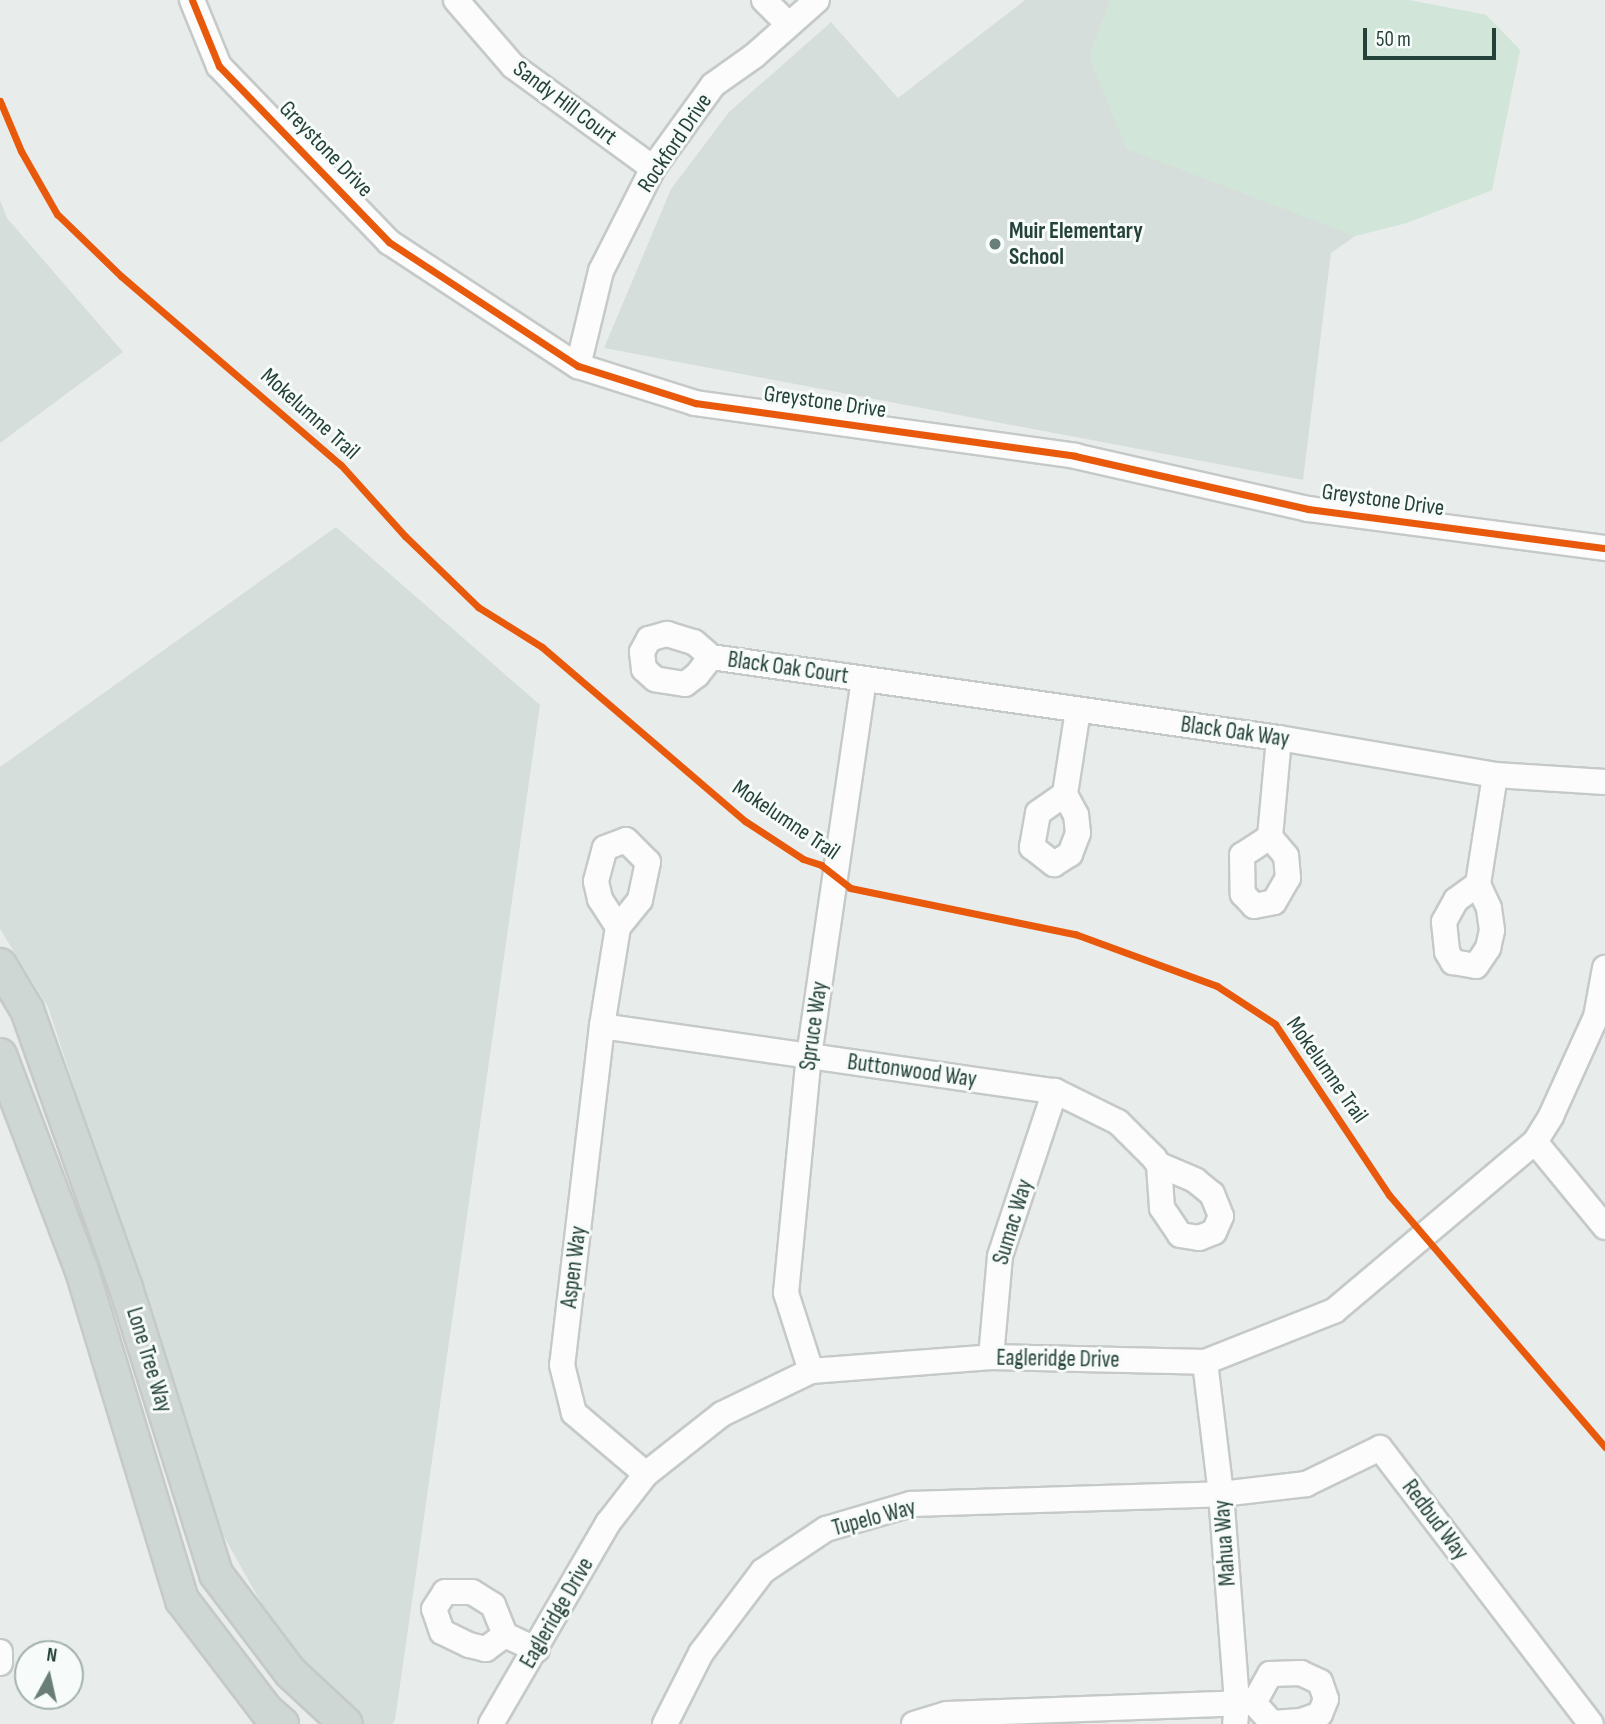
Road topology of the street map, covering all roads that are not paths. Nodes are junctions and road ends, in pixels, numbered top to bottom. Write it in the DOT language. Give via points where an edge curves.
graph roads {
  1 [pos="192,0"];
  2 [pos="456,0"];
  3 [pos="764,0"];
  4 [pos="817,0"];
  5 [pos="789,25"];
  6 [pos="653,167"];
  7 [pos="578,366"];
  8 [pos="1605,548"];
  9 [pos="711,657"];
  10 [pos="864,679"];
  11 [pos="1078,710"];
  12 [pos="1279,738"];
  13 [pos="1495,775"];
  14 [pos="1605,782"];
  15 [pos="1065,794"];
  16 [pos="1270,837"];
  17 [pos="1478,884"];
  18 [pos="618,927"];
  19 [pos="0,965"];
  20 [pos="1604,982"];
  21 [pos="602,1026"];
  22 [pos="0,1055"];
  23 [pos="809,1056"];
  24 [pos="1055,1091"];
  25 [pos="1535,1142"];
  26 [pos="1158,1165"];
  27 [pos="1605,1227"];
  28 [pos="991,1357"];
  29 [pos="1205,1362"];
  30 [pos="811,1371"];
  31 [pos="646,1474"];
  32 [pos="1221,1494"];
  33 [pos="505,1635"];
  34 [pos="537,1650"];
  35 [pos="0,1652"];
  36 [pos="0,1663"];
  37 [pos="1242,1710"];
  38 [pos="1584,1721"];
  39 [pos="282,1724"];
  40 [pos="346,1724"];
  41 [pos="491,1724"];
  42 [pos="665,1724"];
  43 [pos="914,1724"];
  1 -- 7 [label="street, Greystone Drive" via="219,66 389,242"];
  2 -- 6 [label="street, Sandy Hill Court" via="513,66"];
  3 -- 5 [label="street"];
  4 -- 5 [label="street, Rockford Drive"];
  5 -- 6 [label="street, Rockford Drive" via="713,85"];
  6 -- 7 [label="street, Rockford Drive" via="601,271"];
  7 -- 8 [label="street, Greystone Drive" via="695,403 1075,456 1308,509"];
  9 -- 10 [label="street, Black Oak Court"];
  10 -- 11 [label="street, Black Oak Way"];
  10 -- 23 [label="street, Spruce Way"];
  11 -- 12 [label="street, Black Oak Way"];
  11 -- 15 [label="street"];
  12 -- 13 [label="street, Black Oak Way"];
  12 -- 16 [label="street"];
  13 -- 14 [label="street, Black Oak Way"];
  13 -- 17 [label="street"];
  18 -- 21 [label="street, Aspen Way"];
  19 -- 40 [label="main road, Lone Tree Way" via="27,1010 117,1262 216,1574 290,1672"];
  20 -- 25 [label="street, Eagleridge Drive" via="1596,1017"];
  21 -- 23 [label="street, Buttonwood Way"];
  21 -- 31 [label="street, Aspen Way" via="562,1365 574,1413"];
  22 -- 39 [label="main road, Lone Tree Way" via="82,1271 182,1600"];
  23 -- 24 [label="street, Buttonwood Way"];
  23 -- 30 [label="street, Spruce Way" via="786,1293"];
  24 -- 26 [label="street, Buttonwood Way" via="1118,1122"];
  24 -- 28 [label="street, Sumac Way" via="1000,1256"];
  25 -- 27 [label="street"];
  25 -- 29 [label="street, Eagleridge Drive" via="1334,1311"];
  28 -- 29 [label="street, Eagleridge Drive"];
  28 -- 30 [label="street, Eagleridge Drive"];
  29 -- 32 [label="street, Mahua Way"];
  30 -- 31 [label="street, Eagleridge Drive" via="722,1413"];
  31 -- 34 [label="street, Eagleridge Drive" via="608,1523"];
  32 -- 37 [label="street, Mahua Way"];
  32 -- 38 [label="street, Redbud Way" via="1306,1485 1380,1448"];
  32 -- 42 [label="street, Tupelo Way" via="911,1504 827,1529 763,1571 701,1653"];
  33 -- 34 [label="street"];
  34 -- 41 [label="street, Eagleridge Drive"];
  35 -- 36 [label="street"];
  37 -- 43 [label="street" via="947,1714"];
}
